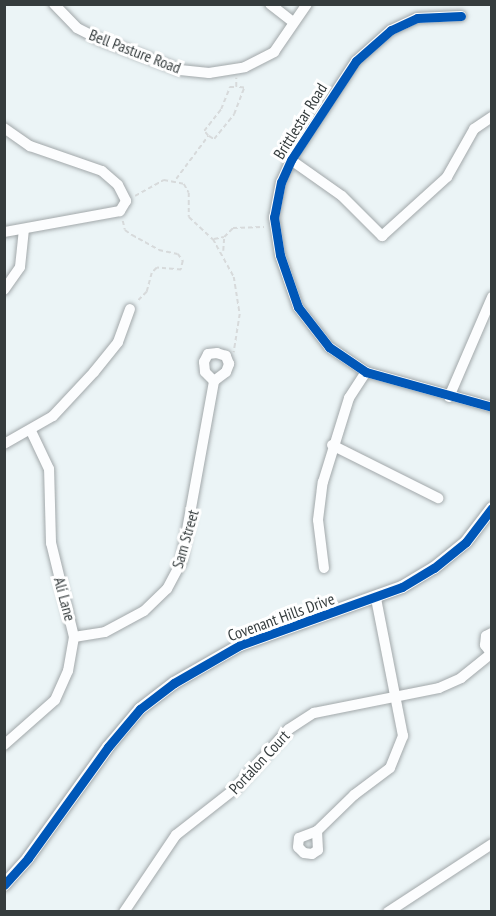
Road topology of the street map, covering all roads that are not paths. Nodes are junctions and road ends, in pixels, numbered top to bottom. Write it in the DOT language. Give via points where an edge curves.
graph roads {
  1 [pos="54,4"];
  2 [pos="270,4"];
  3 [pos="307,4"];
  4 [pos="461,16"];
  5 [pos="293,22"];
  6 [pos="492,117"];
  7 [pos="4,128"];
  8 [pos="291,160"];
  9 [pos="24,231"];
  10 [pos="4,232"];
  11 [pos="4,290"];
  12 [pos="492,297"];
  13 [pos="130,309"];
  14 [pos="366,372"];
  15 [pos="214,381"];
  16 [pos="449,397"];
  17 [pos="492,407"];
  18 [pos="31,431"];
  19 [pos="4,444"];
  20 [pos="332,445"];
  21 [pos="438,498"];
  22 [pos="492,508"];
  23 [pos="324,568"];
  24 [pos="376,599"];
  25 [pos="492,633"];
  26 [pos="74,637"];
  27 [pos="491,653"];
  28 [pos="397,696"];
  29 [pos="4,746"];
  30 [pos="317,831"];
  31 [pos="492,844"];
  32 [pos="4,885"];
  33 [pos="130,909"];
  34 [pos="388,912"];
  1 -- 5 [label="street, Bell Pasture Road" via="77,28 101,40 180,70 209,73 237,68 274,52"];
  2 -- 5 [label="street"];
  3 -- 5 [label="street, Bell Pasture Road"];
  4 -- 8 [label="street, Brittlestar Road" via="417,18 391,30 356,61"];
  6 -- 8 [label="street" via="474,129 447,177 382,236 342,196"];
  7 -- 9 [label="street" via="30,146 102,171 126,201 120,211"];
  8 -- 14 [label="street, Brittlestar Road" via="281,182 274,217 280,255 298,307 329,346"];
  9 -- 10 [label="street"];
  9 -- 11 [label="street" via="20,267"];
  12 -- 16 [label="street"];
  13 -- 18 [label="street" via="118,342 94,372 53,416"];
  14 -- 16 [label="street, Brittlestar Road"];
  14 -- 20 [label="street" via="349,398"];
  15 -- 15 [label="street, Sam Street" via="205,372 204,362 208,354 226,356 226,372"];
  15 -- 26 [label="street, Sam Street" via="194,506 176,572 159,596 124,624"];
  16 -- 17 [label="street, Brittlestar Road"];
  18 -- 19 [label="street"];
  18 -- 26 [label="street, Ali Lane" via="49,469 51,543"];
  20 -- 21 [label="street"];
  20 -- 23 [label="street" via="318,520"];
  22 -- 24 [label="street, Covenant Hills Drive" via="466,542 442,562"];
  24 -- 28 [label="street"];
  24 -- 32 [label="street, Covenant Hills Drive" via="240,645 140,709"];
  25 -- 27 [label="street, Portalon Court" via="486,636 484,645"];
  26 -- 29 [label="street, Ali Lane" via="68,671 55,700"];
  27 -- 28 [label="street, Portalon Court" via="461,678 439,688"];
  28 -- 30 [label="street" via="403,736 390,768 354,795"];
  28 -- 33 [label="street, Portalon Court" via="314,713 289,729 236,788 176,836"];
  31 -- 34 [label="street"];
}
